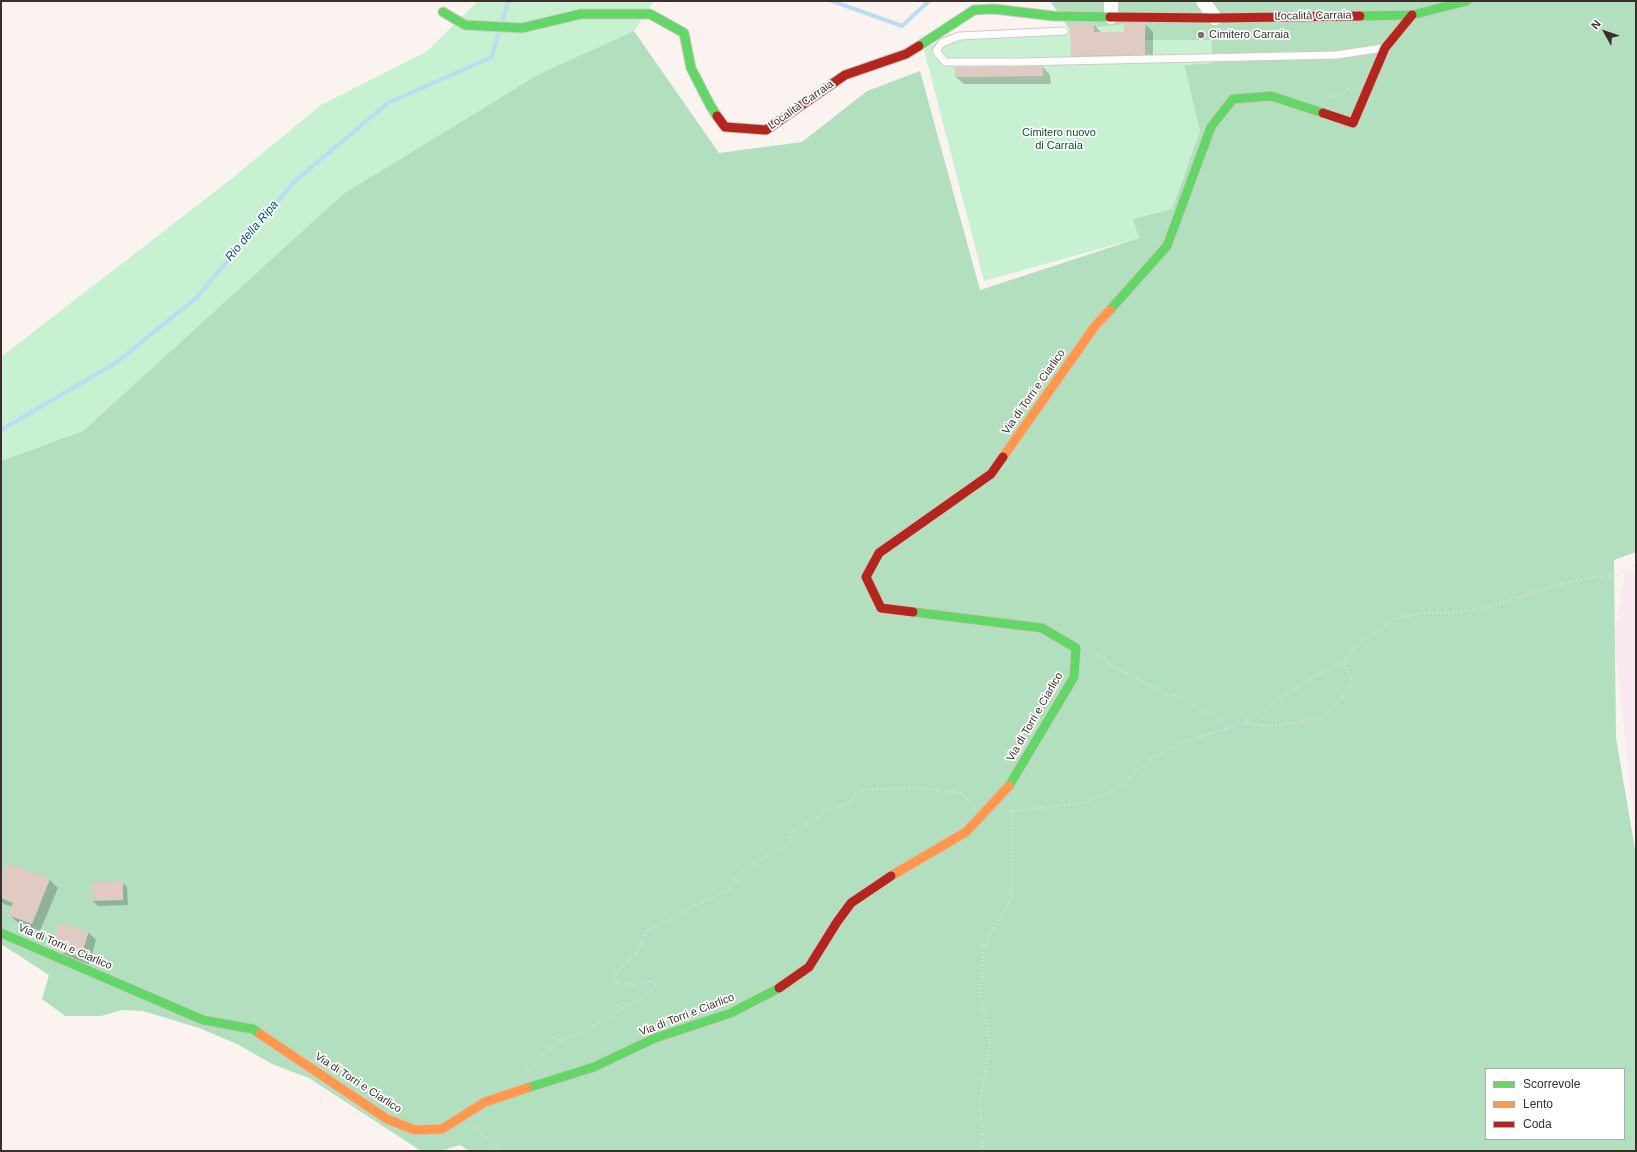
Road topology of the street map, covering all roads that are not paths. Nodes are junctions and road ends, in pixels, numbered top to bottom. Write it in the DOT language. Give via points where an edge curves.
graph roads {
  1 [pos="986,1"];
  2 [pos="1111,1"];
  3 [pos="1203,1"];
  4 [pos="1467,1"];
  5 [pos="974,10"];
  6 [pos="443,12"];
  7 [pos="1412,14"];
  8 [pos="1111,17"];
  9 [pos="1215,18"];
  10 [pos="1064,31"];
  11 [pos="1385,48"];
  12 [pos="1,933"];
  1 -- 5 [label="street, Località Carraia"];
  2 -- 8 [label="street"];
  3 -- 9 [label="street"];
  4 -- 7 [label="street"];
  5 -- 6 [label="street, Località Carraia" via="906,54 845,75 766,130 725,127 710,105 691,68 684,33 650,14 581,14 522,28 465,25"];
  5 -- 8 [label="street, Località Carraia" via="994,9 1053,16"];
  7 -- 9 [label="street, Località Carraia"];
  7 -- 11 [label="street, Via di Torri e Ciarlico"];
  8 -- 9 [label="street, Località Carraia"];
  10 -- 11 [label="lane" via="959,36 942,43 936,51 944,62 1018,62 1336,55"];
  11 -- 12 [label="street, Via di Torri e Ciarlico" via="1353,123 1271,96 1233,99 1210,127 1167,246 1096,326 991,474 879,553 866,577 881,608 1042,628 1076,648 1074,677 1010,784 966,832 851,903 810,967 776,990 731,1013 655,1038 594,1067 485,1102 442,1129 415,1130 387,1119 253,1029 203,1020"];
}
